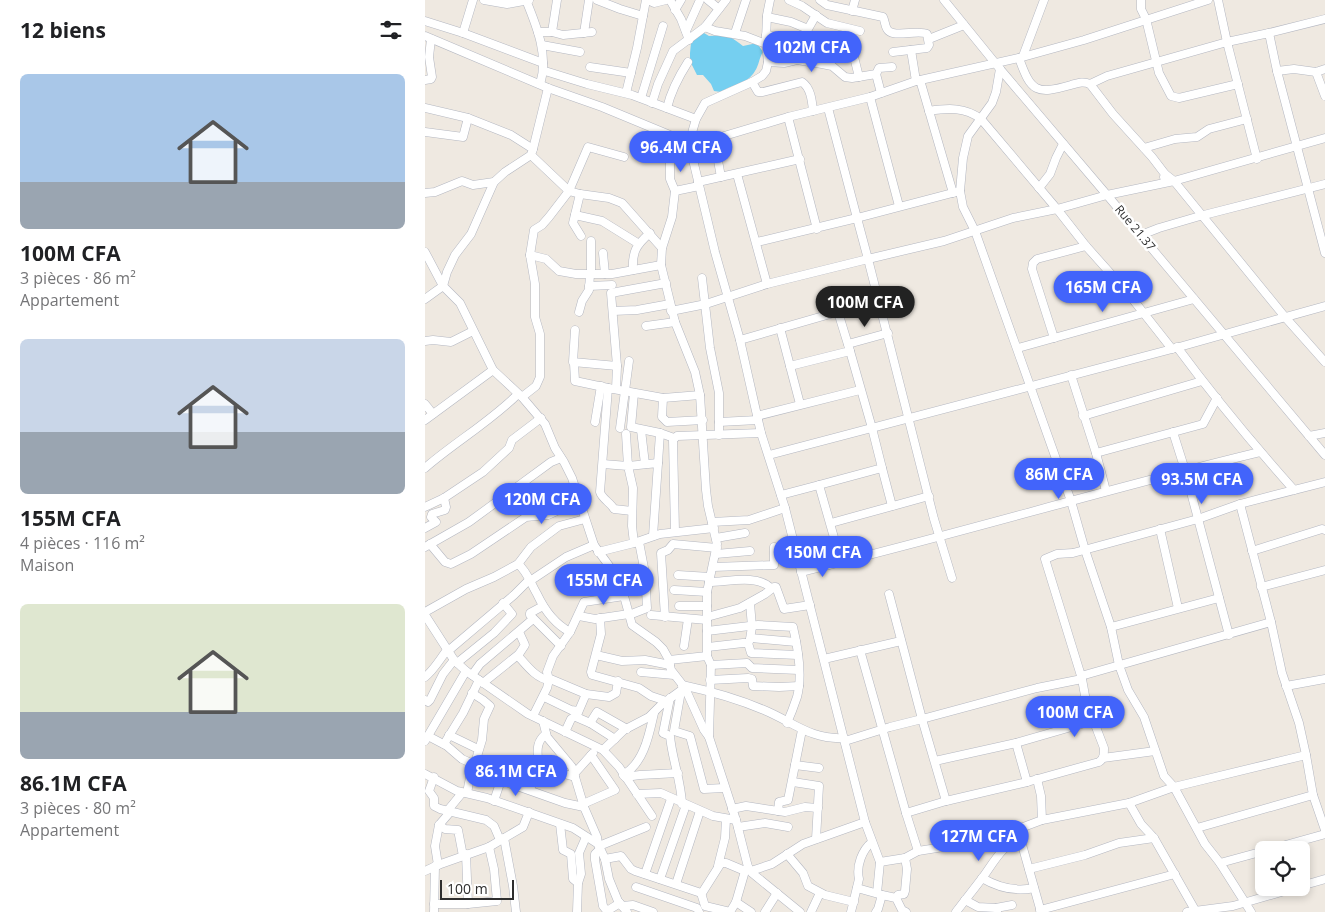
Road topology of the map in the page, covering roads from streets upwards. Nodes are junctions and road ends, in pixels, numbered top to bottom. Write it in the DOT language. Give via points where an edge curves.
graph roads {
  1 [pos="473,0"];
  2 [pos="483,0"];
  3 [pos="527,0"];
  4 [pos="557,0"];
  5 [pos="589,0"];
  6 [pos="597,0"];
  7 [pos="647,0"];
  8 [pos="668,0"];
  9 [pos="681,0"];
  10 [pos="700,0"];
  11 [pos="708,0"];
  12 [pos="726,0"];
  13 [pos="747,0"];
  14 [pos="770,0"];
  15 [pos="789,0"];
  16 [pos="820,0"];
  17 [pos="855,0"];
  18 [pos="944,0"];
  19 [pos="1044,0"];
  20 [pos="1141,0"];
  21 [pos="1208,0"];
  22 [pos="1218,0"];
  23 [pos="719,9"];
  24 [pos="675,10"];
  25 [pos="852,11"];
  26 [pos="815,15"];
  27 [pos="643,16"];
  28 [pos="767,16"];
  29 [pos="1146,19"];
  30 [pos="1325,19"];
  31 [pos="425,21"];
  32 [pos="964,25"];
  33 [pos="663,26"];
  34 [pos="705,27"];
  35 [pos="686,31"];
  36 [pos="860,31"];
  37 [pos="538,32"];
  38 [pos="552,32"];
  39 [pos="592,32"];
  40 [pos="463,33"];
  41 [pos="583,33"];
  42 [pos="735,33"];
  43 [pos="1269,33"];
  44 [pos="766,35"];
  45 [pos="428,37"];
  46 [pos="929,38"];
  47 [pos="689,40"];
  48 [pos="1227,42"];
  49 [pos="766,44"];
  50 [pos="542,45"];
  51 [pos="911,50"];
  52 [pos="580,52"];
  53 [pos="893,52"];
  54 [pos="1021,57"];
  55 [pos="688,62"];
  56 [pos="768,62"];
  57 [pos="1157,62"];
  58 [pos="997,66"];
  59 [pos="544,67"];
  60 [pos="590,67"];
  61 [pos="892,67"];
  62 [pos="1325,69"];
  63 [pos="1277,71"];
  64 [pos="1316,72"];
  65 [pos="631,73"];
  66 [pos="555,74"];
  67 [pos="876,74"];
  68 [pos="859,77"];
  69 [pos="425,80"];
  70 [pos="918,81"];
  71 [pos="752,82"];
  72 [pos="540,84"];
  73 [pos="1090,84"];
  74 [pos="1238,84"];
  75 [pos="550,88"];
  76 [pos="626,93"];
  77 [pos="881,94"];
  78 [pos="1325,96"];
  79 [pos="869,97"];
  80 [pos="641,98"];
  81 [pos="652,103"];
  82 [pos="425,108"];
  83 [pos="667,108"];
  84 [pos="828,108"];
  85 [pos="813,111"];
  86 [pos="929,111"];
  87 [pos="788,117"];
  88 [pos="468,118"];
  89 [pos="696,119"];
  90 [pos="981,119"];
  91 [pos="1247,119"];
  92 [pos="425,132"];
  93 [pos="1325,138"];
  94 [pos="714,139"];
  95 [pos="689,143"];
  96 [pos="1063,144"];
  97 [pos="1297,147"];
  98 [pos="1144,148"];
  99 [pos="532,152"];
  100 [pos="624,157"];
  101 [pos="799,158"];
  102 [pos="1257,159"];
  103 [pos="670,160"];
  104 [pos="737,174"];
  105 [pos="1165,174"];
  106 [pos="721,177"];
  107 [pos="1174,181"];
  108 [pos="493,182"];
  109 [pos="699,184"];
  110 [pos="1163,184"];
  111 [pos="1325,184"];
  112 [pos="1039,188"];
  113 [pos="1308,188"];
  114 [pos="569,191"];
  115 [pos="675,192"];
  116 [pos="956,192"];
  117 [pos="425,193"];
  118 [pos="580,194"];
  119 [pos="1107,195"];
  120 [pos="899,206"];
  121 [pos="1057,209"];
  122 [pos="575,216"];
  123 [pos="1201,216"];
  124 [pos="857,218"];
  125 [pos="1322,225"];
  126 [pos="817,229"];
  127 [pos="975,231"];
  128 [pos="650,233"];
  129 [pos="1141,235"];
  130 [pos="581,236"];
  131 [pos="591,241"];
  132 [pos="757,242"];
  133 [pos="639,244"];
  134 [pos="1086,246"];
  135 [pos="662,248"];
  136 [pos="425,252"];
  137 [pos="603,253"];
  138 [pos="1325,253"];
  139 [pos="530,255"];
  140 [pos="868,259"];
  141 [pos="661,265"];
  142 [pos="633,270"];
  143 [pos="591,274"];
  144 [pos="605,274"];
  145 [pos="702,278"];
  146 [pos="666,283"];
  147 [pos="767,284"];
  148 [pos="612,285"];
  149 [pos="443,286"];
  150 [pos="589,286"];
  151 [pos="728,296"];
  152 [pos="1193,298"];
  153 [pos="425,299"];
  154 [pos="879,300"];
  155 [pos="706,304"];
  156 [pos="1325,306"];
  157 [pos="671,308"];
  158 [pos="613,311"];
  159 [pos="579,312"];
  160 [pos="838,312"];
  161 [pos="1143,313"];
  162 [pos="1285,317"];
  163 [pos="675,322"];
  164 [pos="646,326"];
  165 [pos="780,328"];
  166 [pos="575,330"];
  167 [pos="473,331"];
  168 [pos="888,333"];
  169 [pos="1224,334"];
  170 [pos="1053,338"];
  171 [pos="740,340"];
  172 [pos="425,341"];
  173 [pos="849,348"];
  174 [pos="1018,348"];
  175 [pos="1175,348"];
  176 [pos="1321,353"];
  177 [pos="629,361"];
  178 [pos="1325,362"];
  179 [pos="575,363"];
  180 [pos="617,366"];
  181 [pos="790,366"];
  182 [pos="493,370"];
  183 [pos="1071,375"];
  184 [pos="1202,381"];
  185 [pos="1030,385"];
  186 [pos="608,388"];
  187 [pos="861,390"];
  188 [pos="625,391"];
  189 [pos="634,393"];
  190 [pos="520,395"];
  191 [pos="700,395"];
  192 [pos="663,398"];
  193 [pos="1217,398"];
  194 [pos="425,404"];
  195 [pos="800,404"];
  196 [pos="433,414"];
  197 [pos="1083,416"];
  198 [pos="909,417"];
  199 [pos="541,418"];
  200 [pos="758,418"];
  201 [pos="425,420"];
  202 [pos="703,420"];
  203 [pos="595,422"];
  204 [pos="719,422"];
  205 [pos="873,428"];
  206 [pos="641,430"];
  207 [pos="1173,432"];
  208 [pos="660,433"];
  209 [pos="761,433"];
  210 [pos="1325,433"];
  211 [pos="719,435"];
  212 [pos="703,436"];
  213 [pos="1309,436"];
  214 [pos="674,438"];
  215 [pos="1260,452"];
  216 [pos="1096,453"];
  217 [pos="769,454"];
  218 [pos="1325,455"];
  219 [pos="561,458"];
  220 [pos="658,463"];
  221 [pos="603,464"];
  222 [pos="645,464"];
  223 [pos="628,466"];
  224 [pos="425,468"];
  225 [pos="882,468"];
  226 [pos="1185,470"];
  227 [pos="1325,482"];
  228 [pos="819,486"];
  229 [pos="1294,490"];
  230 [pos="1106,491"];
  231 [pos="781,495"];
  232 [pos="929,496"];
  233 [pos="444,498"];
  234 [pos="579,501"];
  235 [pos="1071,501"];
  236 [pos="1240,504"];
  237 [pos="891,506"];
  238 [pos="425,507"];
  239 [pos="785,508"];
  240 [pos="632,511"];
  241 [pos="428,515"];
  242 [pos="1198,518"];
  243 [pos="585,519"];
  244 [pos="831,523"];
  245 [pos="713,525"];
  246 [pos="425,528"];
  247 [pos="1160,529"];
  248 [pos="1325,530"];
  249 [pos="675,532"];
  250 [pos="745,533"];
  251 [pos="653,536"];
  252 [pos="716,538"];
  253 [pos="939,538"];
  254 [pos="636,542"];
  255 [pos="428,546"];
  256 [pos="774,547"];
  257 [pos="596,548"];
  258 [pos="1085,550"];
  259 [pos="717,551"];
  260 [pos="750,551"];
  261 [pos="1252,551"];
  262 [pos="841,562"];
  263 [pos="518,564"];
  264 [pos="713,567"];
  265 [pos="1325,570"];
  266 [pos="801,572"];
  267 [pos="678,575"];
  268 [pos="952,578"];
  269 [pos="530,580"];
  270 [pos="710,580"];
  271 [pos="1261,587"];
  272 [pos="771,588"];
  273 [pos="673,590"];
  274 [pos="707,592"];
  275 [pos="889,594"];
  276 [pos="624,596"];
  277 [pos="1219,598"];
  278 [pos="503,603"];
  279 [pos="750,603"];
  280 [pos="810,605"];
  281 [pos="543,606"];
  282 [pos="679,606"];
  283 [pos="707,606"];
  284 [pos="1179,608"];
  285 [pos="425,613"];
  286 [pos="629,614"];
  287 [pos="651,615"];
  288 [pos="579,616"];
  289 [pos="665,617"];
  290 [pos="601,618"];
  291 [pos="707,618"];
  292 [pos="688,619"];
  293 [pos="533,620"];
  294 [pos="1271,622"];
  295 [pos="752,627"];
  296 [pos="428,628"];
  297 [pos="1111,628"];
  298 [pos="707,631"];
  299 [pos="519,632"];
  300 [pos="570,632"];
  301 [pos="1229,635"];
  302 [pos="749,641"];
  303 [pos="901,641"];
  304 [pos="796,642"];
  305 [pos="561,646"];
  306 [pos="684,646"];
  307 [pos="708,646"];
  308 [pos="448,650"];
  309 [pos="860,650"];
  310 [pos="519,654"];
  311 [pos="798,655"];
  312 [pos="595,656"];
  313 [pos="707,656"];
  314 [pos="824,659"];
  315 [pos="456,661"];
  316 [pos="669,662"];
  317 [pos="711,665"];
  318 [pos="1119,665"];
  319 [pos="799,670"];
  320 [pos="641,672"];
  321 [pos="674,675"];
  322 [pos="425,677"];
  323 [pos="475,677"];
  324 [pos="1081,678"];
  325 [pos="549,679"];
  326 [pos="1325,679"];
  327 [pos="710,680"];
  328 [pos="618,681"];
  329 [pos="459,683"];
  330 [pos="799,686"];
  331 [pos="1286,686"];
  332 [pos="683,688"];
  333 [pos="710,691"];
  334 [pos="472,692"];
  335 [pos="586,694"];
  336 [pos="544,697"];
  337 [pos="668,700"];
  338 [pos="426,703"];
  339 [pos="577,714"];
  340 [pos="654,714"];
  341 [pos="533,716"];
  342 [pos="922,719"];
  343 [pos="1093,721"];
  344 [pos="543,722"];
  345 [pos="590,723"];
  346 [pos="787,723"];
  347 [pos="627,729"];
  348 [pos="802,730"];
  349 [pos="883,730"];
  350 [pos="565,732"];
  351 [pos="546,734"];
  352 [pos="449,735"];
  353 [pos="709,737"];
  354 [pos="427,738"];
  355 [pos="457,739"];
  356 [pos="615,739"];
  357 [pos="844,740"];
  358 [pos="1016,743"];
  359 [pos="444,744"];
  360 [pos="478,749"];
  361 [pos="601,749"];
  362 [pos="453,750"];
  363 [pos="1155,751"];
  364 [pos="591,755"];
  365 [pos="1306,755"];
  366 [pos="1103,758"];
  367 [pos="935,761"];
  368 [pos="474,763"];
  369 [pos="795,765"];
  370 [pos="536,766"];
  371 [pos="819,768"];
  372 [pos="678,773"];
  373 [pos="425,774"];
  374 [pos="575,776"];
  375 [pos="434,777"];
  376 [pos="626,779"];
  377 [pos="1037,779"];
  378 [pos="501,780"];
  379 [pos="793,782"];
  380 [pos="1027,782"];
  381 [pos="1174,787"];
  382 [pos="724,788"];
  383 [pos="530,790"];
  384 [pos="615,790"];
  385 [pos="465,793"];
  386 [pos="637,794"];
  387 [pos="1313,795"];
  388 [pos="671,799"];
  389 [pos="494,801"];
  390 [pos="946,802"];
  391 [pos="1129,803"];
  392 [pos="684,804"];
  393 [pos="584,806"];
  394 [pos="818,808"];
  395 [pos="732,809"];
  396 [pos="449,810"];
  397 [pos="700,811"];
  398 [pos="778,811"];
  399 [pos="529,812"];
  400 [pos="906,814"];
  401 [pos="652,816"];
  402 [pos="726,819"];
  403 [pos="1042,820"];
  404 [pos="865,822"];
  405 [pos="560,824"];
  406 [pos="737,824"];
  407 [pos="439,825"];
  408 [pos="788,826"];
  409 [pos="645,827"];
  410 [pos="1197,828"];
  411 [pos="1018,830"];
  412 [pos="1325,830"];
  413 [pos="1325,834"];
  414 [pos="586,836"];
  415 [pos="1021,838"];
  416 [pos="1154,838"];
  417 [pos="502,839"];
  418 [pos="816,839"];
  419 [pos="1300,841"];
  420 [pos="872,842"];
  421 [pos="599,846"];
  422 [pos="489,847"];
  423 [pos="918,851"];
  424 [pos="1255,853"];
  425 [pos="787,854"];
  426 [pos="464,855"];
  427 [pos="905,858"];
  428 [pos="605,859"];
  429 [pos="880,862"];
  430 [pos="1220,863"];
  431 [pos="437,865"];
  432 [pos="718,866"];
  433 [pos="1029,869"];
  434 [pos="748,870"];
  435 [pos="425,871"];
  436 [pos="645,874"];
  437 [pos="1175,874"];
  438 [pos="982,878"];
  439 [pos="660,879"];
  440 [pos="1325,879"];
  441 [pos="578,883"];
  442 [pos="1310,883"];
  443 [pos="676,884"];
  444 [pos="635,886"];
  445 [pos="857,888"];
  446 [pos="1034,888"];
  447 [pos="820,892"];
  448 [pos="701,893"];
  449 [pos="777,893"];
  450 [pos="879,894"];
  451 [pos="1268,896"];
  452 [pos="896,898"];
  453 [pos="965,900"];
  454 [pos="736,902"];
  455 [pos="854,902"];
  456 [pos="1245,903"];
  457 [pos="468,904"];
  458 [pos="1012,904"];
  459 [pos="623,907"];
  460 [pos="434,908"];
  461 [pos="702,910"];
  462 [pos="996,910"];
  463 [pos="798,911"];
  464 [pos="1041,911"];
  465 [pos="1191,911"];
  466 [pos="516,912"];
  467 [pos="577,912"];
  468 [pos="653,912"];
  469 [pos="730,912"];
  470 [pos="751,912"];
  471 [pos="765,912"];
  472 [pos="811,912"];
  473 [pos="851,912"];
  474 [pos="876,912"];
  475 [pos="905,912"];
  476 [pos="956,912"];
  477 [pos="1251,912"];
  1 -- 40 [label="street"];
  2 -- 3 [label="street" via="507,4"];
  3 -- 37 [label="street"];
  4 -- 38 [label="street"];
  5 -- 41 [label="street"];
  6 -- 27 [label="street"];
  7 -- 8 [label="street" via="654,3"];
  7 -- 27 [label="street"];
  8 -- 24 [label="street"];
  9 -- 24 [label="street"];
  10 -- 35 [label="street"];
  11 -- 23 [label="street"];
  12 -- 23 [label="street"];
  13 -- 42 [label="street"];
  14 -- 28 [label="street"];
  15 -- 26 [label="street"];
  16 -- 25 [label="street"];
  17 -- 25 [label="street"];
  18 -- 32 [label="street, Rue 21.37"];
  19 -- 54 [label="street"];
  20 -- 29 [label="street"];
  21 -- 29 [label="street"];
  22 -- 48 [label="street"];
  23 -- 34 [label="street"];
  24 -- 35 [label="street"];
  25 -- 46 [label="street" via="883,18 889,32 921,31"];
  26 -- 28 [label="street" via="808,29"];
  26 -- 36 [label="street" via="827,23"];
  27 -- 65 [label="street"];
  28 -- 44 [label="street"];
  29 -- 54 [label="street"];
  29 -- 57 [label="street"];
  30 -- 43 [label="street"];
  31 -- 40 [label="street"];
  32 -- 46 [label="street"];
  32 -- 58 [label="street, Rue 21.37"];
  33 -- 80 [label="street"];
  34 -- 42 [label="street"];
  34 -- 47 [label="street"];
  35 -- 47 [label="street"];
  37 -- 38 [label="street"];
  37 -- 50 [label="street"];
  38 -- 41 [label="street" via="563,35"];
  39 -- 41 [label="street"];
  40 -- 59 [label="street"];
  42 -- 49 [label="street"];
  43 -- 48 [label="street"];
  43 -- 63 [label="street"];
  44 -- 49 [label="street"];
  44 -- 68 [label="street" via="847,47 855,58"];
  45 -- 69 [label="street" via="432,76"];
  45 -- 72 [label="street"];
  46 -- 51 [label="street" via="927,48"];
  47 -- 81 [label="street" via="673,50"];
  48 -- 57 [label="street"];
  48 -- 74 [label="street"];
  49 -- 56 [label="street"];
  50 -- 52 [label="street"];
  50 -- 59 [label="street"];
  51 -- 53 [label="street"];
  51 -- 70 [label="street"];
  54 -- 58 [label="street"];
  54 -- 73 [label="street" via="1030,83 1037,89 1052,90 1082,82"];
  55 -- 83 [label="street"];
  56 -- 68 [label="street" via="797,60 822,64 832,66 845,77"];
  56 -- 71 [label="street" via="766,72"];
  57 -- 73 [label="street"];
  57 -- 74 [label="street" via="1162,80 1175,98"];
  58 -- 70 [label="street"];
  58 -- 90 [label="street" via="996,92"];
  58 -- 96 [label="street, Rue 21.37"];
  59 -- 66 [label="street"];
  59 -- 72 [label="street"];
  60 -- 65 [label="street"];
  61 -- 67 [label="street" via="879,68"];
  62 -- 64 [label="street"];
  63 -- 64 [label="street"];
  63 -- 97 [label="street"];
  64 -- 78 [label="street"];
  65 -- 76 [label="street"];
  66 -- 75 [label="street"];
  66 -- 76 [label="street"];
  67 -- 68 [label="street"];
  67 -- 77 [label="street"];
  70 -- 77 [label="street"];
  70 -- 86 [label="street"];
  71 -- 85 [label="street" via="757,92 763,92 802,82 808,89"];
  71 -- 89 [label="street" via="708,100"];
  72 -- 75 [label="street"];
  73 -- 98 [label="street"];
  74 -- 91 [label="street"];
  75 -- 95 [label="street"];
  75 -- 99 [label="street"];
  76 -- 80 [label="street"];
  77 -- 79 [label="street"];
  79 -- 84 [label="street"];
  79 -- 120 [label="street"];
  80 -- 81 [label="street"];
  81 -- 83 [label="street"];
  82 -- 88 [label="street"];
  83 -- 89 [label="street"];
  84 -- 85 [label="street"];
  84 -- 124 [label="street"];
  85 -- 87 [label="street"];
  86 -- 90 [label="street" via="951,108 973,113"];
  86 -- 116 [label="street"];
  87 -- 94 [label="street"];
  87 -- 101 [label="street"];
  88 -- 92 [label="street" via="463,137"];
  88 -- 99 [label="street" via="511,135"];
  89 -- 95 [label="street"];
  90 -- 112 [label="street"];
  90 -- 116 [label="street" via="968,136"];
  91 -- 98 [label="street" via="1209,128 1197,136"];
  91 -- 102 [label="street"];
  93 -- 97 [label="street"];
  94 -- 95 [label="street"];
  94 -- 106 [label="street"];
  95 -- 109 [label="street"];
  96 -- 112 [label="street" via="1050,174"];
  96 -- 119 [label="street, Rue 21.37"];
  97 -- 102 [label="street"];
  97 -- 113 [label="street"];
  98 -- 105 [label="street"];
  99 -- 108 [label="street"];
  99 -- 114 [label="street"];
  100 -- 114 [label="street" via="588,147"];
  101 -- 104 [label="street"];
  101 -- 126 [label="street"];
  102 -- 107 [label="street"];
  103 -- 115 [label="street" via="670,179"];
  104 -- 106 [label="street"];
  104 -- 132 [label="street"];
  105 -- 107 [label="street"];
  105 -- 110 [label="street"];
  106 -- 109 [label="street"];
  107 -- 110 [label="street"];
  107 -- 123 [label="street"];
  108 -- 117 [label="street" via="476,185 462,181"];
  108 -- 149 [label="street" via="471,234 455,256"];
  109 -- 115 [label="street"];
  109 -- 151 [label="street"];
  110 -- 119 [label="street"];
  111 -- 113 [label="street"];
  112 -- 121 [label="street"];
  113 -- 123 [label="street"];
  113 -- 125 [label="street"];
  114 -- 118 [label="street"];
  114 -- 139 [label="street" via="542,225 534,228"];
  115 -- 135 [label="street" via="672,217"];
  116 -- 120 [label="street"];
  116 -- 127 [label="street"];
  118 -- 122 [label="street"];
  118 -- 128 [label="street" via="617,200"];
  119 -- 121 [label="street"];
  119 -- 129 [label="street, Rue 21.37"];
  120 -- 124 [label="street"];
  121 -- 127 [label="street" via="1013,218"];
  121 -- 134 [label="street"];
  122 -- 130 [label="street" via="573,225"];
  122 -- 133 [label="street" via="602,221"];
  123 -- 129 [label="street"];
  123 -- 162 [label="street"];
  124 -- 126 [label="street"];
  124 -- 140 [label="street"];
  125 -- 138 [label="street"];
  126 -- 132 [label="street"];
  127 -- 140 [label="street"];
  127 -- 174 [label="street"];
  128 -- 133 [label="street"];
  128 -- 135 [label="street"];
  129 -- 152 [label="street, Rue 21.37"];
  131 -- 143 [label="street"];
  132 -- 147 [label="street"];
  133 -- 142 [label="street" via="633,255"];
  134 -- 161 [label="street"];
  134 -- 170 [label="street" via="1033,263 1032,269"];
  135 -- 141 [label="street"];
  136 -- 149 [label="street"];
  137 -- 144 [label="street"];
  139 -- 143 [label="street" via="546,259 559,271"];
  139 -- 190 [label="street" via="541,370 539,381"];
  140 -- 147 [label="street"];
  140 -- 154 [label="street"];
  141 -- 142 [label="street"];
  141 -- 146 [label="street"];
  142 -- 144 [label="street"];
  143 -- 144 [label="street"];
  143 -- 150 [label="street"];
  145 -- 155 [label="street"];
  146 -- 157 [label="street"];
  146 -- 158 [label="street" via="611,293"];
  147 -- 151 [label="street"];
  148 -- 150 [label="street"];
  149 -- 153 [label="street"];
  149 -- 167 [label="street" via="460,303"];
  150 -- 159 [label="street"];
  151 -- 155 [label="street"];
  151 -- 171 [label="street"];
  152 -- 161 [label="street"];
  152 -- 169 [label="street, Rue 21.37"];
  154 -- 160 [label="street"];
  154 -- 168 [label="street"];
  155 -- 157 [label="street"];
  155 -- 204 [label="street" via="719,393"];
  156 -- 162 [label="street"];
  157 -- 158 [label="street"];
  157 -- 163 [label="street"];
  158 -- 180 [label="street"];
  160 -- 165 [label="street"];
  160 -- 173 [label="street"];
  161 -- 170 [label="street"];
  161 -- 175 [label="street"];
  162 -- 169 [label="street"];
  162 -- 176 [label="street"];
  163 -- 164 [label="street"];
  163 -- 191 [label="street" via="695,372"];
  165 -- 171 [label="street"];
  165 -- 181 [label="street"];
  166 -- 179 [label="street"];
  167 -- 172 [label="street" via="451,342"];
  167 -- 182 [label="street"];
  168 -- 173 [label="street"];
  168 -- 198 [label="street"];
  169 -- 175 [label="street"];
  169 -- 213 [label="street, Rue 21.37"];
  170 -- 174 [label="street"];
  171 -- 200 [label="street"];
  173 -- 181 [label="street"];
  173 -- 187 [label="street"];
  174 -- 185 [label="street"];
  175 -- 183 [label="street"];
  175 -- 184 [label="street"];
  176 -- 178 [label="street"];
  177 -- 188 [label="street"];
  179 -- 180 [label="street"];
  179 -- 186 [label="street" via="575,381"];
  180 -- 186 [label="street"];
  181 -- 195 [label="street"];
  182 -- 190 [label="street"];
  182 -- 196 [label="street"];
  183 -- 185 [label="street"];
  183 -- 197 [label="street"];
  184 -- 193 [label="street"];
  184 -- 197 [label="street"];
  185 -- 198 [label="street"];
  185 -- 235 [label="street"];
  186 -- 188 [label="street"];
  186 -- 203 [label="street"];
  186 -- 221 [label="street"];
  187 -- 195 [label="street"];
  187 -- 205 [label="street"];
  188 -- 189 [label="street"];
  188 -- 223 [label="street" via="623,431"];
  189 -- 192 [label="street"];
  189 -- 206 [label="street" via="630,426"];
  190 -- 199 [label="street"];
  190 -- 224 [label="street"];
  191 -- 192 [label="street"];
  191 -- 202 [label="street"];
  192 -- 202 [label="street" via="662,417 667,422"];
  193 -- 207 [label="street" via="1203,424"];
  193 -- 215 [label="street"];
  194 -- 196 [label="street"];
  195 -- 200 [label="street"];
  196 -- 201 [label="street"];
  197 -- 216 [label="street"];
  198 -- 205 [label="street"];
  198 -- 232 [label="street"];
  199 -- 219 [label="street"];
  199 -- 233 [label="street" via="512,440 491,466"];
  200 -- 204 [label="street"];
  200 -- 209 [label="street"];
  202 -- 212 [label="street"];
  204 -- 211 [label="street"];
  205 -- 217 [label="street"];
  205 -- 225 [label="street"];
  206 -- 208 [label="street"];
  206 -- 222 [label="street"];
  207 -- 216 [label="street"];
  207 -- 226 [label="street"];
  208 -- 214 [label="street"];
  208 -- 220 [label="street"];
  209 -- 211 [label="street"];
  209 -- 217 [label="street"];
  210 -- 213 [label="street"];
  211 -- 212 [label="street"];
  212 -- 214 [label="street"];
  212 -- 245 [label="street" via="706,490"];
  213 -- 218 [label="street, Rue 21.37"];
  214 -- 249 [label="street"];
  215 -- 226 [label="street"];
  215 -- 229 [label="street"];
  216 -- 230 [label="street"];
  217 -- 231 [label="street"];
  219 -- 234 [label="street" via="570,473"];
  219 -- 255 [label="street" via="469,522"];
  220 -- 222 [label="street"];
  220 -- 251 [label="street"];
  221 -- 223 [label="street"];
  221 -- 240 [label="street" via="600,495 616,510"];
  222 -- 223 [label="street"];
  223 -- 240 [label="street" via="633,488"];
  225 -- 228 [label="street"];
  225 -- 237 [label="street"];
  226 -- 230 [label="street"];
  226 -- 242 [label="street"];
  227 -- 229 [label="street"];
  228 -- 231 [label="street"];
  228 -- 244 [label="street"];
  229 -- 236 [label="street"];
  230 -- 235 [label="street"];
  231 -- 239 [label="street"];
  232 -- 237 [label="street"];
  232 -- 253 [label="street"];
  233 -- 238 [label="street"];
  233 -- 241 [label="street" via="445,510"];
  234 -- 243 [label="street"];
  234 -- 255 [label="street" via="548,515 527,517 451,564"];
  235 -- 253 [label="street"];
  235 -- 258 [label="street"];
  236 -- 242 [label="street"];
  236 -- 261 [label="street"];
  237 -- 244 [label="street"];
  239 -- 245 [label="street" via="749,520"];
  239 -- 266 [label="street"];
  240 -- 254 [label="street"];
  241 -- 246 [label="street" via="436,522"];
  242 -- 247 [label="street"];
  242 -- 277 [label="street"];
  243 -- 257 [label="street"];
  243 -- 263 [label="street" via="559,526 528,550"];
  244 -- 262 [label="street"];
  245 -- 249 [label="street"];
  245 -- 252 [label="street"];
  247 -- 258 [label="street"];
  247 -- 284 [label="street"];
  248 -- 261 [label="street"];
  249 -- 251 [label="street"];
  250 -- 252 [label="street"];
  251 -- 254 [label="street"];
  252 -- 259 [label="street"];
  253 -- 262 [label="street"];
  253 -- 268 [label="street"];
  254 -- 257 [label="street"];
  254 -- 286 [label="street" via="645,573 647,608"];
  256 -- 264 [label="street" via="774,565"];
  257 -- 269 [label="street" via="566,557"];
  257 -- 276 [label="street" via="615,574"];
  258 -- 297 [label="street"];
  258 -- 324 [label="street" via="1045,559"];
  259 -- 260 [label="street"];
  259 -- 264 [label="street"];
  259 -- 289 [label="street" via="673,544 661,553"];
  261 -- 271 [label="street"];
  262 -- 266 [label="street"];
  263 -- 269 [label="street"];
  263 -- 285 [label="street"];
  264 -- 270 [label="street"];
  265 -- 271 [label="street"];
  266 -- 280 [label="street"];
  267 -- 270 [label="street"];
  269 -- 278 [label="street"];
  269 -- 281 [label="street"];
  270 -- 272 [label="street" via="763,582"];
  270 -- 274 [label="street"];
  271 -- 294 [label="street"];
  272 -- 279 [label="street"];
  272 -- 280 [label="street" via="777,587 783,609"];
  273 -- 274 [label="street"];
  274 -- 283 [label="street"];
  275 -- 303 [label="street"];
  276 -- 286 [label="street"];
  276 -- 288 [label="street" via="584,602"];
  277 -- 284 [label="street"];
  277 -- 301 [label="street"];
  278 -- 308 [label="street"];
  278 -- 315 [label="street" via="512,614 494,633"];
  279 -- 291 [label="street"];
  279 -- 295 [label="street"];
  280 -- 314 [label="street"];
  281 -- 293 [label="street" via="530,613"];
  281 -- 300 [label="street" via="555,622"];
  282 -- 283 [label="street"];
  283 -- 291 [label="street"];
  284 -- 297 [label="street"];
  285 -- 296 [label="street"];
  286 -- 290 [label="street"];
  286 -- 316 [label="street" via="633,627 663,649"];
  287 -- 289 [label="street"];
  288 -- 290 [label="street"];
  288 -- 300 [label="street"];
  289 -- 292 [label="street"];
  290 -- 312 [label="street"];
  291 -- 292 [label="street"];
  291 -- 298 [label="street"];
  292 -- 306 [label="street"];
  293 -- 299 [label="street"];
  293 -- 305 [label="street"];
  294 -- 301 [label="street"];
  294 -- 331 [label="street"];
  295 -- 298 [label="street"];
  295 -- 302 [label="street"];
  295 -- 304 [label="street" via="792,626"];
  296 -- 308 [label="street"];
  297 -- 318 [label="street"];
  298 -- 307 [label="street"];
  299 -- 310 [label="street" via="525,645"];
  299 -- 323 [label="street" via="480,664"];
  300 -- 305 [label="street"];
  301 -- 318 [label="street"];
  302 -- 304 [label="street"];
  302 -- 307 [label="street"];
  302 -- 311 [label="street" via="751,653"];
  303 -- 309 [label="street"];
  303 -- 342 [label="street"];
  304 -- 311 [label="street"];
  305 -- 325 [label="street" via="547,672"];
  307 -- 313 [label="street"];
  308 -- 315 [label="street"];
  308 -- 322 [label="street"];
  309 -- 314 [label="street"];
  309 -- 349 [label="street"];
  310 -- 323 [label="street"];
  310 -- 325 [label="street" via="519,658 541,679"];
  311 -- 319 [label="street"];
  312 -- 316 [label="street"];
  312 -- 328 [label="street" via="592,675"];
  313 -- 316 [label="street"];
  313 -- 317 [label="street"];
  314 -- 357 [label="street"];
  315 -- 323 [label="street"];
  315 -- 338 [label="street" via="443,674"];
  316 -- 321 [label="street"];
  317 -- 319 [label="street" via="747,663 751,668"];
  317 -- 327 [label="street"];
  318 -- 324 [label="street"];
  318 -- 363 [label="street" via="1128,690 1144,717"];
  319 -- 330 [label="street"];
  320 -- 321 [label="street"];
  321 -- 332 [label="street"];
  323 -- 329 [label="street"];
  323 -- 334 [label="street"];
  323 -- 341 [label="street"];
  324 -- 342 [label="street"];
  324 -- 343 [label="street"];
  325 -- 335 [label="street"];
  325 -- 336 [label="street"];
  326 -- 331 [label="street"];
  327 -- 330 [label="street" via="748,678 752,679 753,686"];
  327 -- 333 [label="street"];
  328 -- 335 [label="street" via="616,693 609,697"];
  328 -- 337 [label="street"];
  329 -- 334 [label="street"];
  329 -- 354 [label="street"];
  330 -- 346 [label="street"];
  331 -- 365 [label="street"];
  332 -- 333 [label="street"];
  332 -- 337 [label="street"];
  332 -- 353 [label="street"];
  332 -- 382 [label="street" via="674,730 689,736 704,789"];
  333 -- 346 [label="street" via="763,710"];
  333 -- 353 [label="street"];
  334 -- 352 [label="street"];
  334 -- 360 [label="street" via="490,706 483,719"];
  335 -- 339 [label="street"];
  336 -- 339 [label="street"];
  336 -- 341 [label="street"];
  337 -- 340 [label="street"];
  337 -- 372 [label="street" via="663,733 670,736"];
  339 -- 345 [label="street"];
  339 -- 350 [label="street"];
  340 -- 347 [label="street"];
  340 -- 376 [label="street" via="641,756"];
  341 -- 344 [label="street"];
  342 -- 349 [label="street"];
  342 -- 367 [label="street"];
  343 -- 358 [label="street"];
  343 -- 366 [label="street" via="1104,748"];
  344 -- 350 [label="street"];
  344 -- 351 [label="street"];
  345 -- 347 [label="street" via="597,712"];
  345 -- 356 [label="street"];
  346 -- 348 [label="street"];
  347 -- 356 [label="street"];
  348 -- 357 [label="street"];
  348 -- 369 [label="street"];
  349 -- 357 [label="street"];
  349 -- 400 [label="street"];
  350 -- 361 [label="street"];
  351 -- 370 [label="street" via="539,744"];
  351 -- 374 [label="street" via="567,760"];
  352 -- 355 [label="street"];
  352 -- 359 [label="street"];
  353 -- 382 [label="street"];
  354 -- 359 [label="street"];
  355 -- 360 [label="street"];
  355 -- 362 [label="street"];
  356 -- 361 [label="street"];
  357 -- 404 [label="street"];
  358 -- 367 [label="street"];
  358 -- 380 [label="street"];
  359 -- 362 [label="street"];
  360 -- 368 [label="street"];
  361 -- 364 [label="street"];
  361 -- 376 [label="street"];
  362 -- 368 [label="street" via="462,759"];
  363 -- 366 [label="street"];
  363 -- 381 [label="street" via="1164,776"];
  364 -- 374 [label="street"];
  364 -- 384 [label="street"];
  365 -- 381 [label="street"];
  365 -- 387 [label="street"];
  366 -- 377 [label="street" via="1099,762"];
  367 -- 390 [label="street"];
  368 -- 378 [label="street"];
  368 -- 385 [label="street"];
  369 -- 371 [label="street"];
  369 -- 379 [label="street"];
  370 -- 374 [label="street"];
  370 -- 383 [label="street"];
  372 -- 376 [label="street" via="640,774"];
  372 -- 392 [label="street"];
  373 -- 375 [label="street"];
  374 -- 393 [label="street"];
  375 -- 385 [label="street"];
  375 -- 396 [label="street" via="429,792 434,798 433,804 436,808"];
  376 -- 384 [label="street"];
  376 -- 386 [label="street"];
  377 -- 380 [label="street"];
  377 -- 403 [label="street"];
  378 -- 383 [label="street"];
  378 -- 389 [label="street"];
  379 -- 394 [label="street" via="819,786"];
  379 -- 398 [label="street" via="788,800 779,802"];
  380 -- 390 [label="street"];
  381 -- 391 [label="street"];
  381 -- 410 [label="street"];
  382 -- 395 [label="street"];
  383 -- 393 [label="street" via="565,803"];
  384 -- 393 [label="street"];
  385 -- 389 [label="street"];
  385 -- 396 [label="street"];
  386 -- 388 [label="street" via="661,793"];
  386 -- 401 [label="street"];
  387 -- 410 [label="street"];
  387 -- 412 [label="street"];
  388 -- 392 [label="street"];
  388 -- 436 [label="street"];
  389 -- 399 [label="street"];
  390 -- 400 [label="street"];
  391 -- 403 [label="street"];
  391 -- 416 [label="street"];
  392 -- 397 [label="street"];
  392 -- 439 [label="street"];
  393 -- 421 [label="street"];
  394 -- 398 [label="street"];
  394 -- 418 [label="street"];
  395 -- 398 [label="street" via="741,806"];
  395 -- 406 [label="street"];
  396 -- 407 [label="street"];
  396 -- 417 [label="street" via="486,820 495,826"];
  397 -- 402 [label="street"];
  397 -- 443 [label="street"];
  399 -- 405 [label="street"];
  399 -- 417 [label="street" via="523,827"];
  400 -- 423 [label="street"];
  402 -- 406 [label="street"];
  402 -- 432 [label="street"];
  403 -- 411 [label="street"];
  404 -- 418 [label="street"];
  404 -- 420 [label="street"];
  405 -- 414 [label="street"];
  405 -- 441 [label="street" via="563,850 571,854 573,878"];
  406 -- 408 [label="street"];
  406 -- 434 [label="street"];
  407 -- 426 [label="street" via="458,830"];
  407 -- 431 [label="street" via="435,846"];
  409 -- 421 [label="street"];
  410 -- 430 [label="street"];
  411 -- 415 [label="street"];
  411 -- 423 [label="street"];
  413 -- 419 [label="street"];
  414 -- 421 [label="street"];
  414 -- 441 [label="street" via="579,853 581,874"];
  415 -- 433 [label="street"];
  415 -- 438 [label="street" via="1000,853"];
  416 -- 433 [label="street" via="1119,843"];
  416 -- 437 [label="street"];
  417 -- 422 [label="street"];
  417 -- 466 [label="street"];
  418 -- 425 [label="street"];
  420 -- 429 [label="street"];
  420 -- 445 [label="street" via="861,855"];
  421 -- 428 [label="street"];
  421 -- 459 [label="street" via="595,860 603,906 607,912"];
  422 -- 426 [label="street"];
  422 -- 457 [label="street" via="498,900"];
  423 -- 427 [label="street"];
  424 -- 430 [label="street"];
  425 -- 434 [label="street" via="771,864"];
  425 -- 447 [label="street" via="803,873 807,886"];
  426 -- 431 [label="street"];
  426 -- 457 [label="street"];
  427 -- 429 [label="street"];
  427 -- 452 [label="street" via="905,891 897,894"];
  428 -- 436 [label="street" via="621,856 631,869"];
  428 -- 459 [label="street" via="609,878"];
  429 -- 450 [label="street"];
  430 -- 456 [label="street"];
  431 -- 435 [label="street"];
  431 -- 460 [label="street"];
  432 -- 434 [label="street" via="726,863"];
  432 -- 448 [label="street"];
  433 -- 446 [label="street"];
  434 -- 449 [label="street"];
  434 -- 454 [label="street"];
  436 -- 439 [label="street"];
  437 -- 464 [label="street"];
  437 -- 465 [label="street"];
  438 -- 446 [label="street" via="1012,890"];
  438 -- 453 [label="street"];
  439 -- 443 [label="street"];
  440 -- 442 [label="street"];
  441 -- 467 [label="street"];
  443 -- 448 [label="street"];
  444 -- 461 [label="street"];
  445 -- 450 [label="street"];
  445 -- 455 [label="street"];
  446 -- 464 [label="street"];
  447 -- 455 [label="street"];
  447 -- 472 [label="street"];
  448 -- 461 [label="street"];
  449 -- 463 [label="street"];
  449 -- 471 [label="street"];
  450 -- 452 [label="street"];
  450 -- 474 [label="street"];
  451 -- 456 [label="street"];
  452 -- 475 [label="street"];
  453 -- 462 [label="street" via="978,907"];
  453 -- 476 [label="street"];
  454 -- 469 [label="street"];
  454 -- 470 [label="street"];
  455 -- 473 [label="street"];
  456 -- 465 [label="street"];
  456 -- 477 [label="street"];
  457 -- 460 [label="street"];
  458 -- 462 [label="street"];
  459 -- 468 [label="street" via="633,905"];
  461 -- 469 [label="street"];
}
